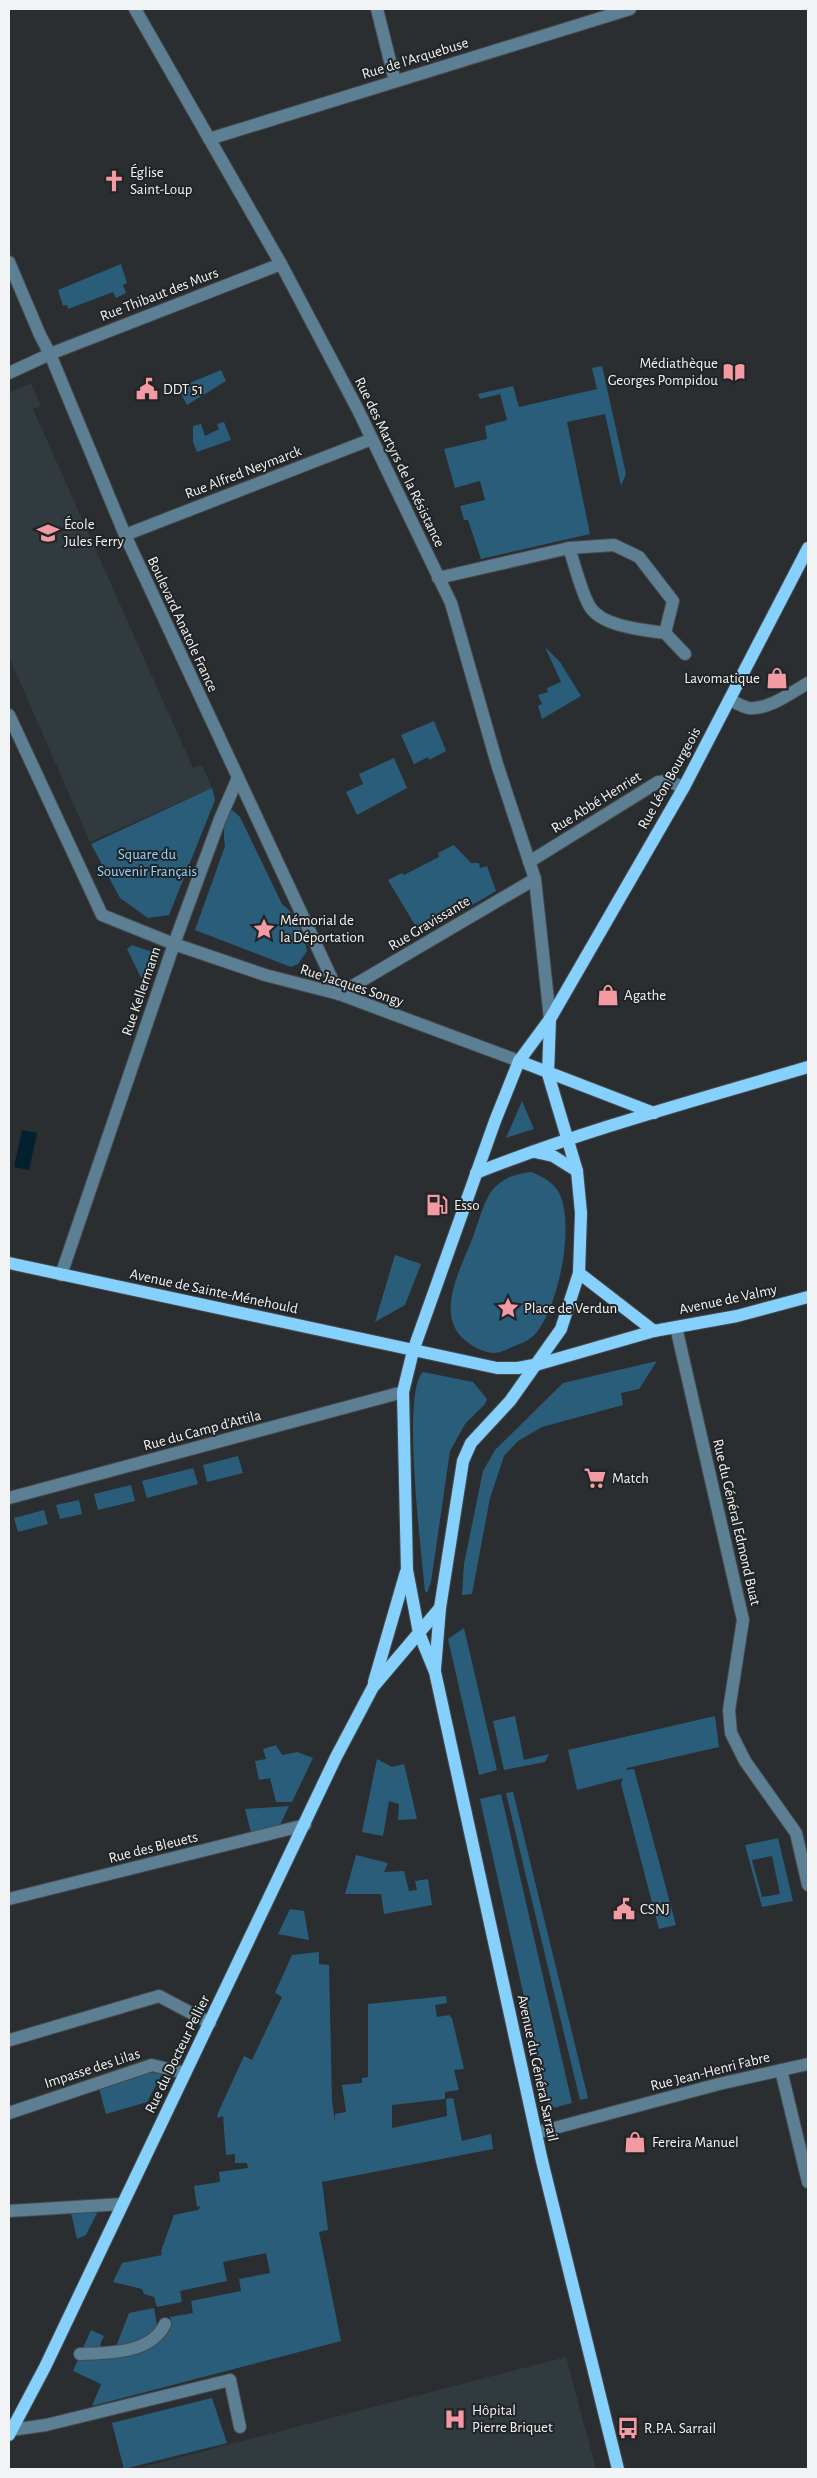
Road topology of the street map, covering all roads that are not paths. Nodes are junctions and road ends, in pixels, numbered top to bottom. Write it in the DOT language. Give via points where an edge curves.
graph roads {
  1 [pos="135,9"];
  2 [pos="377,9"];
  3 [pos="630,9"];
  4 [pos="396,81"];
  5 [pos="209,139"];
  6 [pos="9,262"];
  7 [pos="281,264"];
  8 [pos="50,354"];
  9 [pos="9,373"];
  10 [pos="372,439"];
  11 [pos="125,535"];
  12 [pos="569,548"];
  13 [pos="808,548"];
  14 [pos="438,578"];
  15 [pos="665,633"];
  16 [pos="685,654"];
  17 [pos="808,683"];
  18 [pos="731,700"];
  19 [pos="9,715"];
  20 [pos="15,744"];
  21 [pos="237,780"];
  22 [pos="684,787"];
  23 [pos="529,862"];
  24 [pos="535,879"];
  25 [pos="174,944"];
  26 [pos="339,994"];
  27 [pos="550,1019"];
  28 [pos="519,1061"];
  29 [pos="808,1066"];
  30 [pos="548,1074"];
  31 [pos="654,1113"];
  32 [pos="569,1140"];
  33 [pos="532,1152"];
  34 [pos="577,1171"];
  35 [pos="476,1173"];
  36 [pos="9,1263"];
  37 [pos="579,1273"];
  38 [pos="61,1274"];
  39 [pos="808,1297"];
  40 [pos="676,1327"];
  41 [pos="654,1331"];
  42 [pos="413,1351"];
  43 [pos="538,1364"];
  44 [pos="403,1392"];
  45 [pos="9,1498"];
  46 [pos="407,1570"];
  47 [pos="440,1608"];
  48 [pos="419,1633"];
  49 [pos="435,1672"];
  50 [pos="372,1687"];
  51 [pos="304,1826"];
  52 [pos="808,1885"];
  53 [pos="9,1899"];
  54 [pos="210,2022"];
  55 [pos="10,2040"];
  56 [pos="808,2064"];
  57 [pos="781,2070"];
  58 [pos="185,2074"];
  59 [pos="9,2113"];
  60 [pos="536,2132"];
  61 [pos="808,2182"];
  62 [pos="122,2204"];
  63 [pos="9,2211"];
  64 [pos="165,2324"];
  65 [pos="80,2354"];
  66 [pos="240,2427"];
  67 [pos="10,2432"];
  68 [pos="618,2469"];
  1 -- 5 [label="street, Rue des Martyrs de la Résistance"];
  2 -- 4 [label="street"];
  3 -- 4 [label="street, Rue de l'Arquebuse"];
  4 -- 5 [label="street, Rue de l'Arquebuse"];
  5 -- 7 [label="street, Rue des Martyrs de la Résistance"];
  6 -- 8 [label="street, Boulevard Anatole France"];
  7 -- 8 [label="street, Rue Thibaut des Murs"];
  7 -- 10 [label="street, Rue des Martyrs de la Résistance"];
  8 -- 9 [label="street, Rue Thibaut des Murs"];
  8 -- 11 [label="street, Boulevard Anatole France"];
  10 -- 11 [label="street, Rue Alfred Neymarck"];
  10 -- 14 [label="street, Rue des Martyrs de la Résistance"];
  11 -- 21 [label="street, Boulevard Anatole France"];
  12 -- 14 [label="street"];
  12 -- 15 [label="street" via="590,607 599,615 629,629"];
  12 -- 15 [label="street" via="614,545 639,557 673,601"];
  13 -- 18 [label="main road, Rue Léon Bourgeois"];
  14 -- 23 [label="street, Rue des Martyrs de la Résistance" via="450,603"];
  15 -- 16 [label="street"];
  17 -- 18 [label="street" via="761,707 749,708"];
  18 -- 22 [label="main road, Rue Léon Bourgeois"];
  19 -- 20 [label="street, Rue Kellermann"];
  20 -- 25 [label="street, Rue Kellermann" via="102,915"];
  21 -- 25 [label="street"];
  21 -- 26 [label="street, Boulevard Anatole France"];
  22 -- 23 [label="street, Rue Abbé Henriet" via="667,781 658,782"];
  22 -- 27 [label="main road, Rue Léon Bourgeois"];
  23 -- 24 [label="street, Rue des Martyrs de la Résistance"];
  24 -- 26 [label="street, Rue Gravissante"];
  24 -- 27 [label="street, Rue des Martyrs de la Résistance"];
  25 -- 26 [label="street, Rue Jacques Songy" via="265,975"];
  25 -- 38 [label="street, Rue Kellermann"];
  26 -- 28 [label="street, Rue Jacques Songy"];
  27 -- 28 [label="main road, Rue Léon Bourgeois"];
  27 -- 30 [label="main road, Rue Léon Bourgeois"];
  28 -- 30 [label="main road"];
  28 -- 35 [label="main road"];
  29 -- 31 [label="main road"];
  30 -- 31 [label="main road"];
  30 -- 32 [label="main road"];
  31 -- 32 [label="main road"];
  32 -- 33 [label="main road"];
  32 -- 34 [label="main road"];
  33 -- 34 [label="main road" via="553,1156"];
  33 -- 35 [label="main road"];
  34 -- 37 [label="main road"];
  35 -- 42 [label="main road"];
  36 -- 38 [label="main road, Avenue de Sainte-Ménehould"];
  37 -- 41 [label="main road"];
  37 -- 43 [label="main road" via="561,1329"];
  38 -- 42 [label="main road, Avenue de Sainte-Ménehould"];
  39 -- 40 [label="main road, Avenue de Valmy" via="737,1316"];
  40 -- 41 [label="main road, Avenue de Valmy"];
  40 -- 52 [label="street, Rue du Général Edmond Buat" via="743,1620 729,1710 731,1733 745,1761 796,1834"];
  41 -- 43 [label="main road, Avenue de Valmy"];
  42 -- 43 [label="main road" via="497,1368"];
  42 -- 44 [label="main road"];
  43 -- 47 [label="main road" via="510,1401 471,1443 463,1461"];
  44 -- 45 [label="street, Rue du Camp d'Attila"];
  44 -- 46 [label="main road"];
  46 -- 48 [label="main road, Avenue du Général Sarrail"];
  46 -- 50 [label="main road, Rue du Docteur Pellier"];
  47 -- 48 [label="main road, Rue du Docteur Pellier"];
  47 -- 49 [label="main road, Avenue du Général Sarrail"];
  48 -- 49 [label="main road, Avenue du Général Sarrail"];
  48 -- 50 [label="main road, Rue du Docteur Pellier"];
  49 -- 60 [label="main road, Avenue du Général Sarrail"];
  50 -- 51 [label="main road, Rue du Docteur Pellier"];
  51 -- 53 [label="street, Rue des Bleuets"];
  51 -- 54 [label="main road, Rue du Docteur Pellier"];
  54 -- 55 [label="street" via="159,1996"];
  54 -- 58 [label="main road, Rue du Docteur Pellier"];
  56 -- 57 [label="street"];
  57 -- 60 [label="street, Rue Jean-Henri Fabre"];
  57 -- 61 [label="street, Rue Jean-Henri Fabre"];
  58 -- 59 [label="street, Impasse des Lilas" via="152,2065"];
  58 -- 62 [label="main road, Rue du Docteur Pellier"];
  60 -- 68 [label="main road, Avenue du Général Sarrail"];
  62 -- 63 [label="street"];
  62 -- 67 [label="main road, Rue du Docteur Pellier" via="45,2367"];
  64 -- 65 [label="street" via="157,2335 137,2347 119,2352"];
  66 -- 67 [label="street" via="230,2380"];
}
